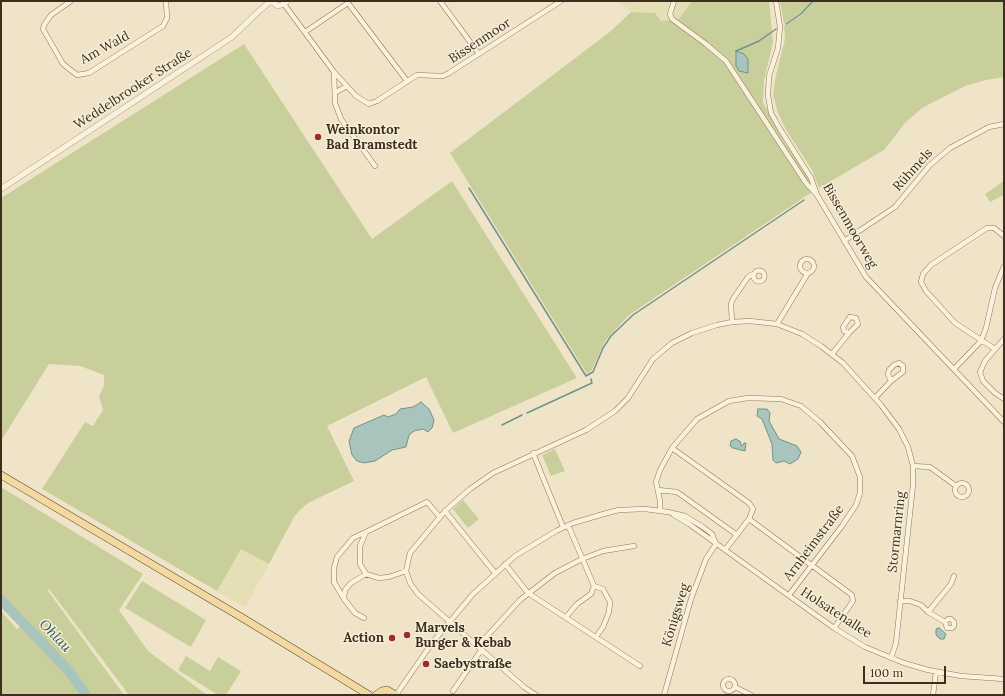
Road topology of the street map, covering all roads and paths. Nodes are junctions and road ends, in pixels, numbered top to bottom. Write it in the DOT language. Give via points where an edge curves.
graph roads {
  1 [pos="71,1"];
  2 [pos="166,1"];
  3 [pos="271,1"];
  4 [pos="440,1"];
  5 [pos="560,1"];
  6 [pos="674,1"];
  7 [pos="776,1"];
  8 [pos="285,3"];
  9 [pos="305,32"];
  10 [pos="479,54"];
  11 [pos="334,72"];
  12 [pos="407,81"];
  13 [pos="347,86"];
  14 [pos="336,92"];
  15 [pos="1004,124"];
  16 [pos="376,166"];
  17 [pos="1,189"];
  18 [pos="817,195"];
  19 [pos="1004,236"];
  20 [pos="844,241"];
  21 [pos="1004,266"];
  22 [pos="808,273"];
  23 [pos="753,274"];
  24 [pos="732,322"];
  25 [pos="777,324"];
  26 [pos="849,333"];
  27 [pos="1004,339"];
  28 [pos="981,341"];
  29 [pos="995,349"];
  30 [pos="832,354"];
  31 [pos="954,368"];
  32 [pos="891,381"];
  33 [pos="874,398"];
  34 [pos="1004,399"];
  35 [pos="1004,422"];
  36 [pos="672,448"];
  37 [pos="533,453"];
  38 [pos="913,466"];
  39 [pos="1,475"];
  40 [pos="956,486"];
  41 [pos="658,490"];
  42 [pos="445,510"];
  43 [pos="660,511"];
  44 [pos="439,516"];
  45 [pos="749,519"];
  46 [pos="566,526"];
  47 [pos="366,532"];
  48 [pos="737,535"];
  49 [pos="716,544"];
  50 [pos="634,546"];
  51 [pos="725,550"];
  52 [pos="582,559"];
  53 [pos="505,564"];
  54 [pos="812,565"];
  55 [pos="406,571"];
  56 [pos="495,573"];
  57 [pos="366,574"];
  58 [pos="954,576"];
  59 [pos="594,586"];
  60 [pos="528,593"];
  61 [pos="788,595"];
  62 [pos="344,599"];
  63 [pos="900,601"];
  64 [pos="928,612"];
  65 [pos="566,617"];
  66 [pos="364,618"];
  67 [pos="449,622"];
  68 [pos="945,622"];
  69 [pos="834,628"];
  70 [pos="596,637"];
  71 [pos="480,647"];
  72 [pos="891,658"];
  73 [pos="640,666"];
  74 [pos="936,672"];
  75 [pos="1004,679"];
  76 [pos="735,687"];
  77 [pos="453,691"];
  78 [pos="369,695"];
  79 [pos="376,695"];
  80 [pos="396,695"];
  81 [pos="536,695"];
  82 [pos="664,695"];
  83 [pos="752,695"];
  84 [pos="933,695"];
  1 -- 2 [label="street, Am Wald" via="51,14 43,29 63,64 77,75 89,73 163,26 167,18"];
  3 -- 8 [label="street, Weddelbrooker Straße" via="276,5"];
  3 -- 17 [label="street, Weddelbrooker Straße" via="232,37"];
  4 -- 10 [label="street"];
  5 -- 10 [label="street, Bissenmoor"];
  6 -- 18 [label="street" via="670,14 672,19 726,61 806,183"];
  7 -- 18 [label="street, Bissenmoorweg" via="780,27 778,48 769,76 768,95 771,113 811,178"];
  8 -- 9 [label="street, Bissenmoor"];
  9 -- 11 [label="street, Bissenmoor"];
  9 -- 12 [label="street" via="348,3"];
  10 -- 12 [label="street, Bissenmoor" via="442,76 417,75"];
  11 -- 13 [label="street, Bissenmoor"];
  11 -- 14 [label="street"];
  12 -- 13 [label="street, Bissenmoor" via="369,104"];
  13 -- 14 [label="street"];
  14 -- 16 [label="street" via="335,103 341,119"];
  15 -- 20 [label="street, Rühmels" via="989,127 950,148 930,166 895,207"];
  18 -- 20 [label="street, Bissenmoorweg"];
  19 -- 28 [label="street" via="994,228 987,228 932,265 923,274 921,282 955,323"];
  20 -- 31 [label="street, Bissenmoorweg" via="866,277"];
  21 -- 28 [label="street" via="995,288"];
  22 -- 25 [label="street"];
  23 -- 24 [label="street" via="748,277 733,299"];
  24 -- 25 [label="street, Stormarnring"];
  24 -- 37 [label="street, Stormarnring" via="692,333 672,343 653,359 628,398 615,410 586,430"];
  25 -- 30 [label="street, Stormarnring" via="802,334"];
  26 -- 30 [label="street"];
  27 -- 29 [label="street"];
  28 -- 29 [label="street"];
  28 -- 31 [label="street"];
  29 -- 34 [label="street" via="980,372 983,381 995,394"];
  30 -- 33 [label="street, Stormarnring"];
  31 -- 35 [label="street, Bissenmoorweg"];
  32 -- 33 [label="street"];
  33 -- 38 [label="street, Stormarnring" via="899,430 908,447"];
  36 -- 41 [label="street, Arnheimstraße" via="656,482"];
  36 -- 45 [label="street" via="749,503 753,509"];
  36 -- 54 [label="street, Arnheimstraße" via="697,419 729,401 770,397 801,406 852,456 860,477 860,493 856,505"];
  37 -- 42 [label="street, Stormarnring" via="493,473"];
  37 -- 46 [label="street"];
  38 -- 40 [label="street" via="930,467"];
  38 -- 63 [label="street, Stormarnring"];
  39 -- 78 [label="main road"];
  41 -- 43 [label="street, Arnheimstraße"];
  41 -- 48 [label="street" via="677,492"];
  42 -- 44 [label="street, Stormarnring"];
  42 -- 56 [label="street"];
  43 -- 46 [label="street, Holsatenallee" via="619,510"];
  43 -- 49 [label="street, Holsatenallee" via="668,512 689,524"];
  44 -- 47 [label="street" via="427,502"];
  44 -- 55 [label="street, Stormarnring" via="410,553"];
  45 -- 48 [label="street"];
  45 -- 54 [label="street"];
  46 -- 52 [label="street"];
  46 -- 53 [label="street, Holsatenallee" via="540,539"];
  47 -- 57 [label="street" via="360,546 360,564"];
  47 -- 62 [label="street" via="352,538 337,557 334,582"];
  48 -- 51 [label="street"];
  49 -- 51 [label="street, Holsatenallee"];
  49 -- 82 [label="street, Königsweg" via="706,559 691,599"];
  50 -- 52 [label="street" via="603,551"];
  51 -- 61 [label="street, Holsatenallee"];
  52 -- 59 [label="street"];
  52 -- 60 [label="street" via="555,573"];
  53 -- 56 [label="street, Holsatenallee"];
  53 -- 60 [label="street"];
  54 -- 61 [label="street, Arnheimstraße"];
  54 -- 69 [label="street" via="852,595 853,601"];
  55 -- 57 [label="street" via="379,578"];
  55 -- 67 [label="street" via="410,583 418,594"];
  56 -- 67 [label="street, Holsatenallee"];
  57 -- 62 [label="street" via="351,583"];
  58 -- 64 [label="street"];
  59 -- 65 [label="street" via="591,594 577,604"];
  59 -- 70 [label="street" via="603,588 610,602 603,627"];
  60 -- 65 [label="street"];
  60 -- 71 [label="street" via="506,614"];
  61 -- 69 [label="street, Holsatenallee"];
  62 -- 66 [label="street" via="355,613"];
  63 -- 64 [label="street" via="921,605"];
  63 -- 72 [label="street, Stormarnring" via="896,643"];
  64 -- 68 [label="street"];
  65 -- 70 [label="street"];
  67 -- 71 [label="street"];
  67 -- 80 [label="street, Holsatenallee"];
  69 -- 72 [label="street, Holsatenallee"];
  70 -- 73 [label="street"];
  71 -- 77 [label="street"];
  71 -- 81 [label="street"];
  72 -- 74 [label="street, Holsatenallee"];
  74 -- 75 [label="street, Holsatenallee"];
  74 -- 84 [label="street"];
  76 -- 83 [label="street"];
  79 -- 80 [label="main road" via="387,690"];
}
